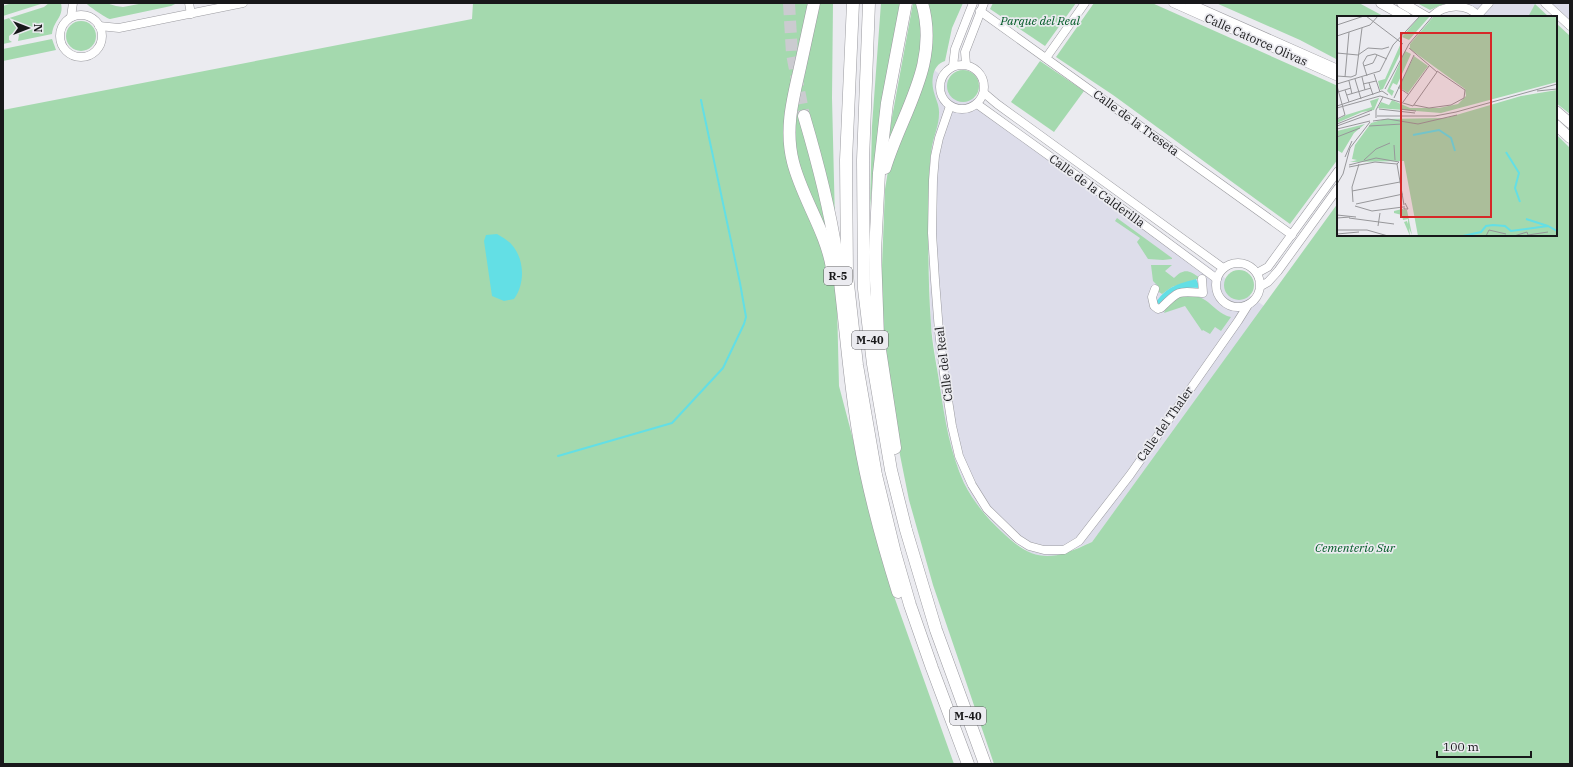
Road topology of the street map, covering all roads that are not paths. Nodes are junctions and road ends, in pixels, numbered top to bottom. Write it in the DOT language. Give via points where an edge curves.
graph roads {
  1 [pos="74,3"];
  2 [pos="189,3"];
  3 [pos="243,3"];
  4 [pos="814,3"];
  5 [pos="853,3"];
  6 [pos="869,3"];
  7 [pos="906,3"];
  8 [pos="922,3"];
  9 [pos="973,3"];
  10 [pos="984,3"];
  11 [pos="1085,3"];
  12 [pos="1173,3"];
  13 [pos="1190,3"];
  14 [pos="1381,3"];
  15 [pos="1402,3"];
  16 [pos="1488,3"];
  17 [pos="1545,3"];
  18 [pos="980,11"];
  19 [pos="81,14"];
  20 [pos="191,14"];
  21 [pos="1404,16"];
  22 [pos="1424,16"];
  23 [pos="1432,16"];
  24 [pos="1478,16"];
  25 [pos="71,17"];
  26 [pos="99,26"];
  27 [pos="1570,26"];
  28 [pos="115,28"];
  29 [pos="102,38"];
  30 [pos="1046,58"];
  31 [pos="966,64"];
  32 [pos="954,66"];
  33 [pos="1337,69"];
  34 [pos="1337,77"];
  35 [pos="984,93"];
  36 [pos="977,104"];
  37 [pos="950,106"];
  38 [pos="1557,112"];
  39 [pos="804,116"];
  40 [pos="1570,123"];
  41 [pos="1557,126"];
  42 [pos="1570,138"];
  43 [pos="1337,172"];
  44 [pos="1337,189"];
  45 [pos="1292,235"];
  46 [pos="1223,268"];
  47 [pos="1257,273"];
  48 [pos="876,274"];
  49 [pos="1202,279"];
  50 [pos="1217,279"];
  51 [pos="1261,286"];
  52 [pos="1155,289"];
  53 [pos="1248,305"];
  54 [pos="859,438"];
  55 [pos="1079,542"];
  56 [pos="932,668"];
  57 [pos="951,668"];
  58 [pos="968,764"];
  59 [pos="986,764"];
  1 -- 19 [label="street"];
  1 -- 25 [label="street"];
  2 -- 20 [label="street"];
  3 -- 20 [label="street"];
  4 -- 54 [label="highway, M-40" via="791,105 790,145 799,182 821,232 831,264 848,389"];
  5 -- 56 [label="highway, M-40" via="846,160 847,268 857,365 876,475 895,553"];
  6 -- 57 [label="highway, M-40" via="863,183 864,289 873,364 891,470 906,530 936,630"];
  7 -- 48 [label="highway" via="887,103 881,151 876,209"];
  8 -- 48 [label="highway" via="927,40 922,73 894,139 885,168 880,203"];
  9 -- 32 [label="street" via="955,49"];
  10 -- 18 [label="street"];
  11 -- 30 [label="street"];
  12 -- 34 [label="street, Calle Catorce Olivas"];
  13 -- 33 [label="street, Calle Catorce Olivas"];
  14 -- 21 [label="main road"];
  15 -- 22 [label="main road"];
  16 -- 24 [label="street"];
  17 -- 27 [label="street"];
  18 -- 30 [label="street, Calle de la Treseta"];
  18 -- 31 [label="street" via="965,52"];
  19 -- 25 [label="street"];
  19 -- 26 [label="street" via="92,18"];
  20 -- 28 [label="street"];
  23 -- 24 [label="street" via="1450,6 1470,10"];
  25 -- 29 [label="street" via="64,23 59,36 68,53 86,57 97,50"];
  26 -- 28 [label="street"];
  26 -- 29 [label="street"];
  28 -- 29 [label="street"];
  30 -- 45 [label="street, Calle de la Treseta"];
  31 -- 32 [label="street"];
  31 -- 35 [label="street" via="982,75"];
  32 -- 37 [label="street" via="941,80 940,90 943,99"];
  35 -- 36 [label="street"];
  35 -- 46 [label="street, Calle de la Calderilla"];
  36 -- 37 [label="street" via="959,109"];
  36 -- 50 [label="street, Calle de la Calderilla"];
  37 -- 55 [label="street, Calle del Real" via="935,156 932,232 944,374 959,456 972,485 987,509 1018,539 1029,546 1044,550 1064,550"];
  38 -- 40 [label="main road"];
  39 -- 54 [label="highway, R-5" via="816,156 836,252 848,367"];
  41 -- 42 [label="main road"];
  43 -- 45 [label="street"];
  44 -- 51 [label="street" via="1278,271"];
  45 -- 47 [label="street" via="1268,267"];
  46 -- 47 [label="street" via="1232,263 1243,263"];
  46 -- 50 [label="street"];
  47 -- 51 [label="street"];
  48 -- 57 [label="highway, M-40" via="878,337 897,457 920,555"];
  49 -- 52 [label="street" via="1203,293 1182,291 1174,294 1158,309 1154,306 1152,297"];
  50 -- 53 [label="street" via="1217,289 1221,298 1228,304 1238,307"];
  51 -- 53 [label="street" via="1257,297"];
  53 -- 55 [label="street, Calle del Thaler" via="1130,475"];
  54 -- 56 [label="highway, M-40" via="871,499 903,606 910,628"];
  56 -- 58 [label="highway, M-40"];
  57 -- 59 [label="highway, M-40"];
}
